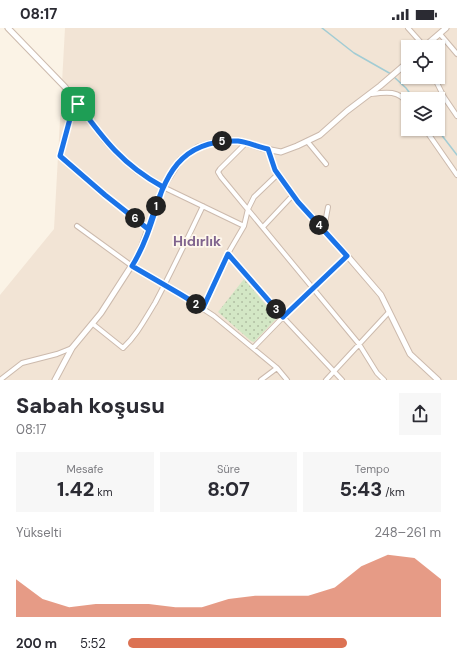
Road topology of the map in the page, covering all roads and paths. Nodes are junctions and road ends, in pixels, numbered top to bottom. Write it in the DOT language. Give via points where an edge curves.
graph roads {
  1 [pos="8,28"];
  2 [pos="408,28"];
  3 [pos="446,28"];
  4 [pos="440,34"];
  5 [pos="419,40"];
  6 [pos="433,40"];
  7 [pos="457,54"];
  8 [pos="401,68"];
  9 [pos="438,84"];
  10 [pos="371,94"];
  11 [pos="401,97"];
  12 [pos="78,104"];
  13 [pos="457,116"];
  14 [pos="430,136"];
  15 [pos="306,141"];
  16 [pos="246,143"];
  17 [pos="268,149"];
  18 [pos="326,164"];
  19 [pos="278,174"];
  20 [pos="457,175"];
  21 [pos="163,187"];
  22 [pos="293,195"];
  23 [pos="203,206"];
  24 [pos="328,207"];
  25 [pos="248,209"];
  26 [pos="77,226"];
  27 [pos="244,226"];
  28 [pos="263,227"];
  29 [pos="322,228"];
  30 [pos="148,229"];
  31 [pos="228,254"];
  32 [pos="347,256"];
  33 [pos="132,266"];
  34 [pos="165,285"];
  35 [pos="313,288"];
  36 [pos="203,308"];
  37 [pos="389,312"];
  38 [pos="283,317"];
  39 [pos="92,324"];
  40 [pos="359,344"];
  41 [pos="72,348"];
  42 [pos="253,348"];
  43 [pos="277,368"];
  44 [pos="335,371"];
  45 [pos="0,380"];
  46 [pos="55,380"];
  47 [pos="261,380"];
  48 [pos="288,380"];
  49 [pos="326,380"];
  50 [pos="342,380"];
  51 [pos="384,380"];
  52 [pos="438,380"];
  1 -- 12 [label="street"];
  2 -- 5 [label="street"];
  3 -- 4 [label="street"];
  4 -- 6 [label="street"];
  4 -- 7 [label="street"];
  8 -- 10 [label="street"];
  9 -- 13 [label="street"];
  10 -- 11 [label="street" via="392,92"];
  10 -- 15 [label="street" via="320,135"];
  12 -- 21 [label="street" via="104,139 126,162"];
  12 -- 30 [label="street" via="71,115 60,156"];
  14 -- 20 [label="street"];
  15 -- 17 [label="street" via="281,152"];
  15 -- 18 [label="street"];
  16 -- 17 [label="street"];
  16 -- 21 [label="street" via="218,142 198,147 181,159"];
  16 -- 25 [label="street" via="218,172"];
  17 -- 19 [label="street"];
  19 -- 22 [label="street"];
  19 -- 25 [label="street" via="254,197"];
  21 -- 23 [label="street"];
  21 -- 30 [label="street"];
  22 -- 28 [label="street"];
  22 -- 29 [label="street"];
  23 -- 27 [label="street"];
  23 -- 34 [label="street"];
  24 -- 29 [label="street"];
  25 -- 27 [label="street"];
  25 -- 28 [label="street"];
  26 -- 33 [label="street"];
  27 -- 31 [label="street"];
  28 -- 35 [label="street"];
  29 -- 32 [label="street"];
  30 -- 33 [label="street"];
  31 -- 36 [label="street"];
  31 -- 38 [label="street"];
  32 -- 35 [label="street"];
  32 -- 37 [label="street" via="381,295"];
  33 -- 34 [label="street"];
  33 -- 39 [label="street"];
  34 -- 36 [label="street"];
  34 -- 39 [label="street" via="138,331 123,348"];
  35 -- 38 [label="street"];
  35 -- 40 [label="street"];
  36 -- 42 [label="street"];
  37 -- 40 [label="street"];
  37 -- 52 [label="street" via="410,354"];
  38 -- 42 [label="street"];
  38 -- 44 [label="street"];
  39 -- 41 [label="street"];
  40 -- 44 [label="street"];
  40 -- 51 [label="street"];
  41 -- 45 [label="street" via="22,362"];
  41 -- 46 [label="street"];
  42 -- 43 [label="street"];
  43 -- 47 [label="street"];
  43 -- 48 [label="street"];
  44 -- 49 [label="street"];
  44 -- 50 [label="street"];
}
